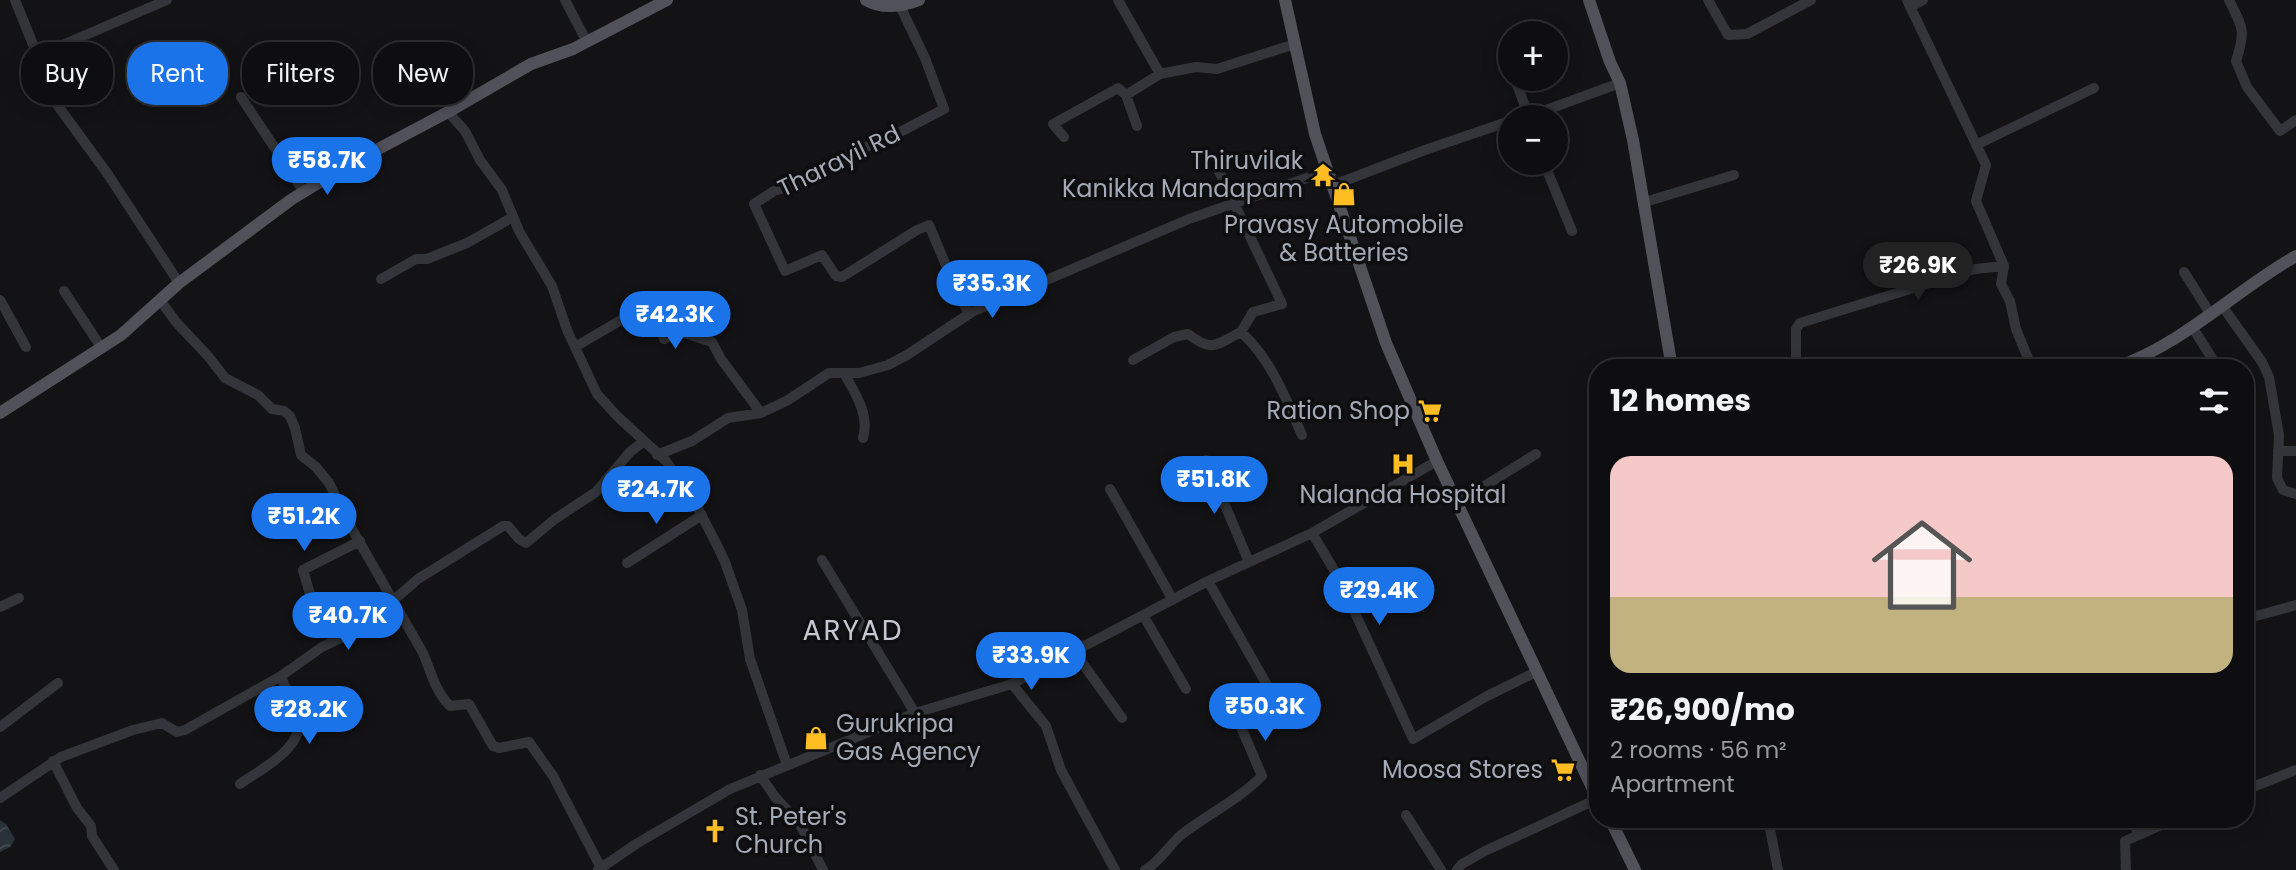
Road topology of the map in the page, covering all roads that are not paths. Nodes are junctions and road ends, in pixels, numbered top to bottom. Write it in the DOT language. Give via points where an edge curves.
graph roads {
  1 [pos="15,0"];
  2 [pos="167,0"];
  3 [pos="565,0"];
  4 [pos="667,0"];
  5 [pos="866,0"];
  6 [pos="919,0"];
  7 [pos="1118,0"];
  8 [pos="1285,0"];
  9 [pos="1588,0"];
  10 [pos="1708,0"];
  11 [pos="1811,0"];
  12 [pos="1923,0"];
  13 [pos="2229,0"];
  14 [pos="1908,3"];
  15 [pos="900,6"];
  16 [pos="32,42"];
  17 [pos="70,42"];
  18 [pos="587,42"];
  19 [pos="1296,44"];
  20 [pos="1160,74"];
  21 [pos="1620,83"];
  22 [pos="2094,88"];
  23 [pos="1126,95"];
  24 [pos="241,97"];
  25 [pos="58,105"];
  26 [pos="1560,105"];
  27 [pos="448,112"];
  28 [pos="2296,120"];
  29 [pos="1137,125"];
  30 [pos="1498,125"];
  31 [pos="1065,137"];
  32 [pos="1976,145"];
  33 [pos="1217,167"];
  34 [pos="1327,171"];
  35 [pos="1549,175"];
  36 [pos="1734,175"];
  37 [pos="1331,186"];
  38 [pos="304,192"];
  39 [pos="1645,202"];
  40 [pos="1237,203"];
  41 [pos="513,217"];
  42 [pos="1572,231"];
  43 [pos="2296,256"];
  44 [pos="2004,266"];
  45 [pos="2184,272"];
  46 [pos="381,279"];
  47 [pos="179,283"];
  48 [pos="64,291"];
  49 [pos="0,300"];
  50 [pos="160,300"];
  51 [pos="2223,307"];
  52 [pos="969,314"];
  53 [pos="2211,315"];
  54 [pos="2193,328"];
  55 [pos="1241,332"];
  56 [pos="26,347"];
  57 [pos="101,347"];
  58 [pos="575,347"];
  59 [pos="1671,359"];
  60 [pos="1796,359"];
  61 [pos="2029,359"];
  62 [pos="2135,359"];
  63 [pos="2212,359"];
  64 [pos="1133,360"];
  65 [pos="844,373"];
  66 [pos="1,410"];
  67 [pos="761,413"];
  68 [pos="1302,435"];
  69 [pos="863,438"];
  70 [pos="644,441"];
  71 [pos="2278,450"];
  72 [pos="2296,452"];
  73 [pos="657,454"];
  74 [pos="1536,454"];
  75 [pos="1206,460"];
  76 [pos="1437,461"];
  77 [pos="1110,489"];
  78 [pos="2296,494"];
  79 [pos="1457,503"];
  80 [pos="702,515"];
  81 [pos="1312,533"];
  82 [pos="360,541"];
  83 [pos="822,561"];
  84 [pos="1249,562"];
  85 [pos="627,563"];
  86 [pos="1208,581"];
  87 [pos="310,594"];
  88 [pos="19,598"];
  89 [pos="394,599"];
  90 [pos="1173,600"];
  91 [pos="2296,605"];
  92 [pos="0,607"];
  93 [pos="1143,615"];
  94 [pos="2254,617"];
  95 [pos="1075,653"];
  96 [pos="1536,672"];
  97 [pos="281,676"];
  98 [pos="58,683"];
  99 [pos="1012,684"];
  100 [pos="1186,689"];
  101 [pos="915,713"];
  102 [pos="1122,718"];
  103 [pos="0,727"];
  104 [pos="53,761"];
  105 [pos="787,765"];
  106 [pos="2296,770"];
  107 [pos="760,775"];
  108 [pos="1589,781"];
  109 [pos="240,783"];
  110 [pos="2254,786"];
  111 [pos="0,798"];
  112 [pos="1589,803"];
  113 [pos="1406,815"];
  114 [pos="1614,828"];
  115 [pos="1770,828"];
  116 [pos="2136,828"];
  117 [pos="2153,828"];
  118 [pos="2138,834"];
  119 [pos="599,869"];
  120 [pos="114,870"];
  121 [pos="823,870"];
  122 [pos="1115,870"];
  123 [pos="1145,870"];
  124 [pos="1441,870"];
  125 [pos="1457,870"];
  126 [pos="1635,870"];
  127 [pos="1778,870"];
  128 [pos="2126,870"];
  1 -- 16 [label="street"];
  2 -- 17 [label="street"];
  3 -- 18 [label="street"];
  4 -- 18 [label="main road"];
  5 -- 15 [label="main road"];
  6 -- 15 [label="main road"];
  7 -- 20 [label="street"];
  8 -- 19 [label="main road"];
  9 -- 21 [label="main road"];
  10 -- 11 [label="street" via="1728,35 1747,34"];
  12 -- 14 [label="street"];
  13 -- 28 [label="street" via="2244,38 2236,61 2247,87 2280,131"];
  14 -- 32 [label="street"];
  15 -- 52 [label="street, Tharayil Rd" via="944,109 754,204 786,271 822,255 836,276 842,277 929,225"];
  18 -- 27 [label="main road" via="531,64"];
  19 -- 20 [label="street" via="1217,69 1196,67"];
  19 -- 34 [label="main road"];
  20 -- 23 [label="street"];
  21 -- 26 [label="street"];
  21 -- 39 [label="main road"];
  22 -- 32 [label="street"];
  23 -- 29 [label="street"];
  23 -- 31 [label="street" via="1118,88 1053,124"];
  24 -- 38 [label="street"];
  25 -- 47 [label="street"];
  27 -- 38 [label="main road"];
  27 -- 41 [label="street" via="502,190"];
  30 -- 37 [label="street"];
  32 -- 44 [label="street" via="1986,165 1976,201"];
  33 -- 40 [label="street"];
  34 -- 37 [label="main road"];
  34 -- 40 [label="street"];
  35 -- 42 [label="street"];
  36 -- 39 [label="street"];
  37 -- 76 [label="main road" via="1386,343"];
  38 -- 47 [label="main road"];
  39 -- 59 [label="main road"];
  40 -- 52 [label="street" via="1189,219"];
  40 -- 55 [label="street" via="1282,304 1253,313"];
  41 -- 46 [label="street" via="467,243 427,260 416,259"];
  41 -- 58 [label="street" via="552,286"];
  43 -- 51 [label="main road"];
  44 -- 60 [label="street" via="1975,269 1800,323"];
  44 -- 61 [label="street" via="2001,284"];
  45 -- 53 [label="street"];
  47 -- 50 [label="main road"];
  48 -- 57 [label="street"];
  49 -- 56 [label="street"];
  50 -- 57 [label="main road"];
  50 -- 82 [label="street" via="225,378 290,416 301,456 329,482"];
  51 -- 53 [label="main road"];
  51 -- 71 [label="street" via="2269,377"];
  52 -- 65 [label="street" via="888,365"];
  53 -- 54 [label="main road"];
  54 -- 62 [label="main road"];
  54 -- 63 [label="street"];
  55 -- 64 [label="street" via="1214,346 1203,346 1188,334 1174,337"];
  55 -- 68 [label="street" via="1257,346"];
  57 -- 66 [label="main road"];
  58 -- 67 [label="street" via="638,313 647,327 660,328 664,339 681,332 712,342"];
  58 -- 70 [label="street" via="597,394"];
  65 -- 67 [label="street" via="829,373"];
  65 -- 69 [label="street" via="867,424"];
  67 -- 73 [label="street" via="728,418 692,441"];
  70 -- 73 [label="street"];
  70 -- 89 [label="street" via="596,492 526,543 503,526"];
  71 -- 72 [label="street"];
  71 -- 78 [label="street" via="2278,482 2286,492"];
  73 -- 80 [label="street"];
  74 -- 79 [label="street"];
  75 -- 84 [label="street"];
  76 -- 79 [label="main road"];
  76 -- 81 [label="street"];
  77 -- 90 [label="street"];
  79 -- 96 [label="main road"];
  80 -- 85 [label="street"];
  80 -- 105 [label="street" via="739,601 750,659"];
  81 -- 84 [label="street"];
  81 -- 96 [label="street" via="1340,580 1413,739"];
  82 -- 87 [label="street" via="303,570"];
  82 -- 89 [label="street"];
  83 -- 101 [label="street"];
  84 -- 86 [label="street"];
  86 -- 90 [label="street"];
  86 -- 123 [label="street" via="1271,692 1272,698 1238,720 1262,776 1181,836"];
  88 -- 92 [label="street"];
  89 -- 97 [label="street" via="372,619"];
  89 -- 119 [label="street" via="446,702 469,705 494,746 529,742 553,776"];
  90 -- 93 [label="street"];
  91 -- 94 [label="street"];
  93 -- 95 [label="street"];
  93 -- 100 [label="street"];
  95 -- 99 [label="street"];
  95 -- 102 [label="street"];
  96 -- 108 [label="main road"];
  97 -- 104 [label="street" via="181,732 162,723"];
  97 -- 109 [label="street" via="299,726 296,738"];
  98 -- 103 [label="street"];
  99 -- 101 [label="street"];
  99 -- 122 [label="street" via="1046,726 1061,770"];
  101 -- 105 [label="street"];
  104 -- 111 [label="street"];
  104 -- 120 [label="street"];
  105 -- 107 [label="street"];
  106 -- 110 [label="street"];
  107 -- 119 [label="street" via="673,821"];
  107 -- 121 [label="street" via="800,824"];
  112 -- 125 [label="street" via="1485,851"];
  113 -- 124 [label="street"];
  114 -- 126 [label="main road"];
  115 -- 127 [label="street"];
  116 -- 118 [label="street"];
  117 -- 118 [label="street"];
  118 -- 128 [label="street" via="2123,843"];
}
